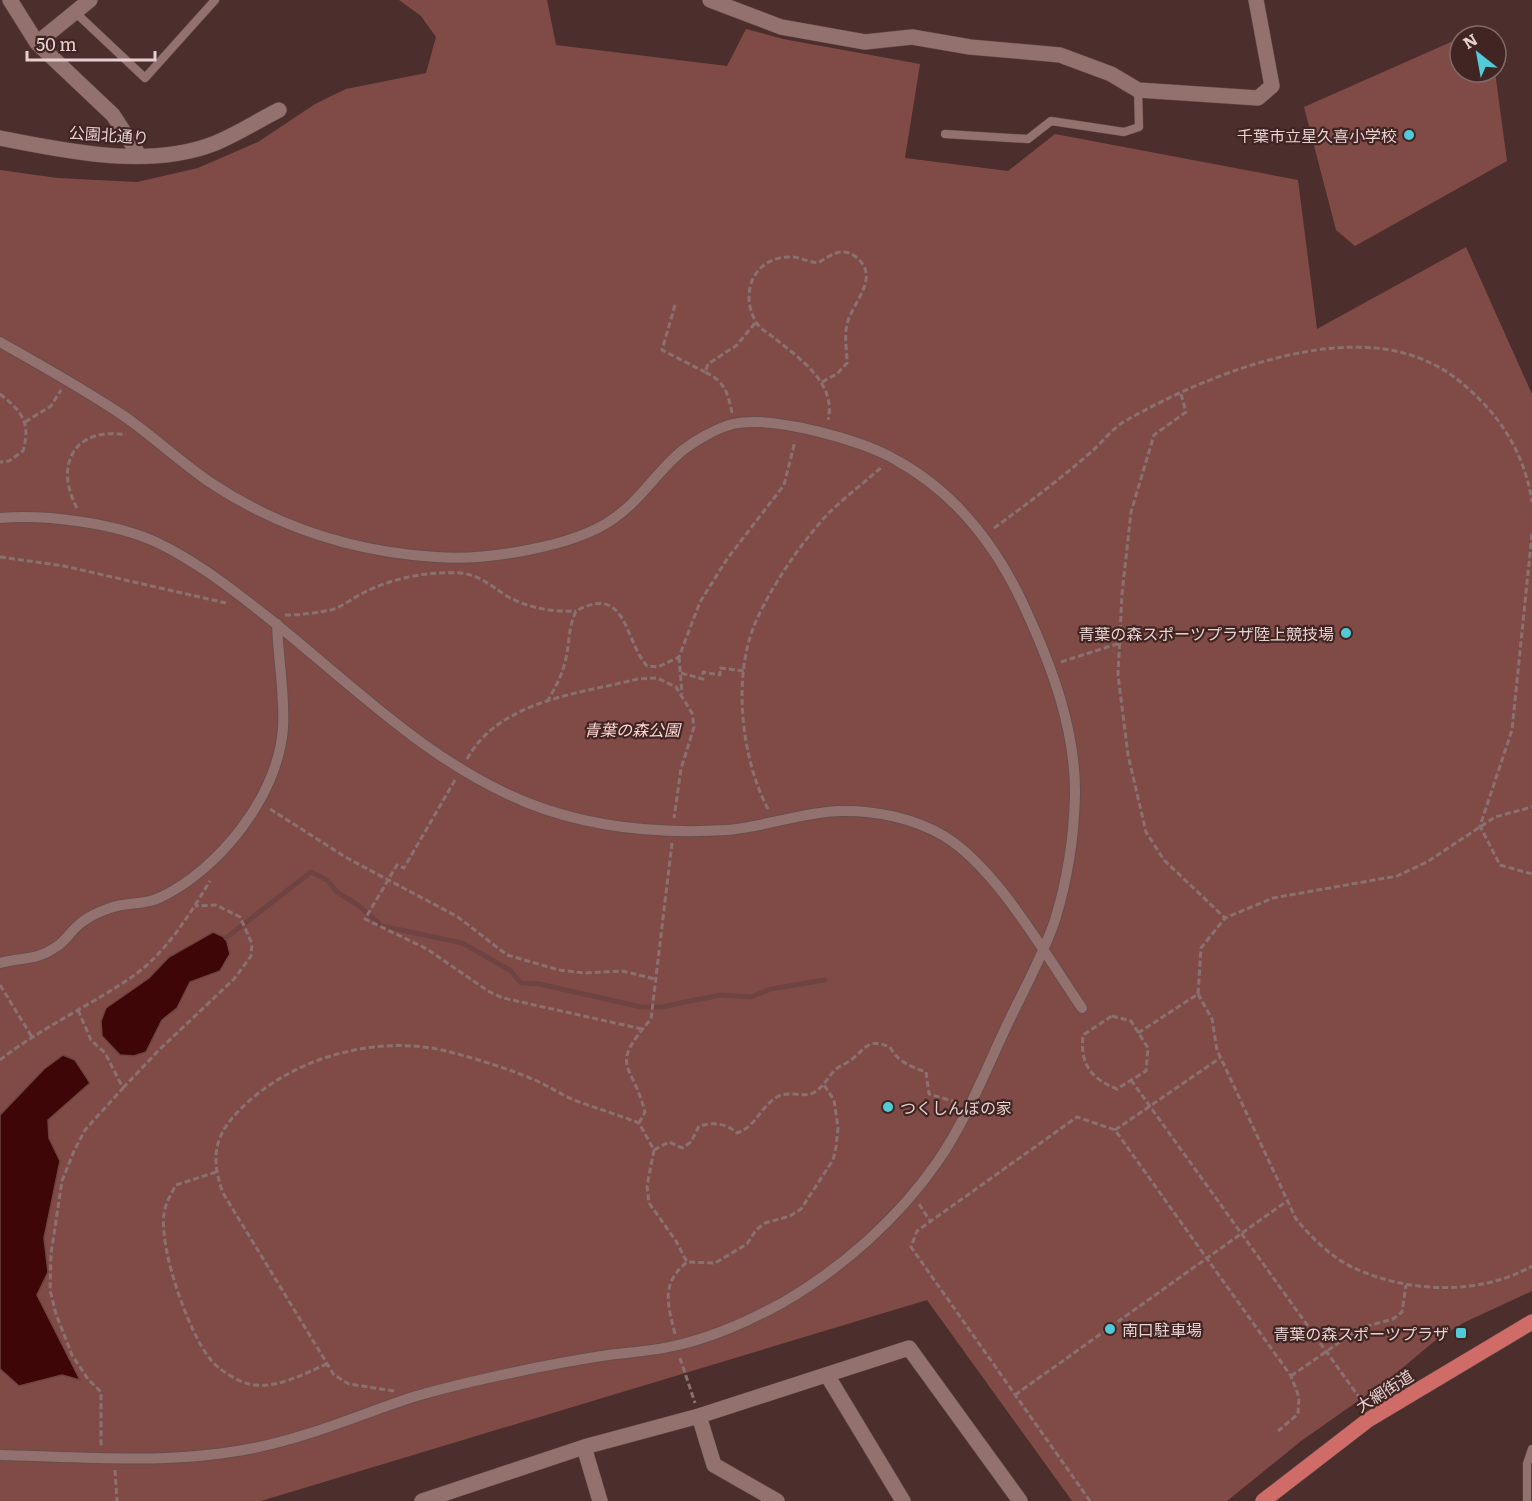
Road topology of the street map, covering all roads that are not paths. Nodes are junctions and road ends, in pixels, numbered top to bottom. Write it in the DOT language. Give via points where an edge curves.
graph roads {
  1 [pos="5,0"];
  2 [pos="10,0"];
  3 [pos="215,0"];
  4 [pos="710,0"];
  5 [pos="1256,0"];
  6 [pos="0,3"];
  7 [pos="81,5"];
  8 [pos="37,43"];
  9 [pos="1138,90"];
  10 [pos="279,110"];
  11 [pos="945,134"];
  12 [pos="0,138"];
  13 [pos="139,155"];
  14 [pos="0,342"];
  15 [pos="0,518"];
  16 [pos="277,624"];
  17 [pos="1042,951"];
  18 [pos="0,963"];
  19 [pos="1082,1008"];
  20 [pos="1532,1322"];
  21 [pos="827,1375"];
  22 [pos="699,1416"];
  23 [pos="584,1447"];
  24 [pos="1532,1449"];
  25 [pos="0,1455"];
  26 [pos="761,1498"];
  27 [pos="1269,1499"];
  28 [pos="422,1501"];
  29 [pos="600,1501"];
  30 [pos="777,1501"];
  31 [pos="902,1501"];
  32 [pos="1020,1501"];
  33 [pos="1527,1501"];
  1 -- 6 [label="street"];
  2 -- 8 [label="street"];
  3 -- 7 [label="lane" via="146,78"];
  4 -- 9 [label="street" via="781,27 866,42 912,37 1060,55 1111,74"];
  5 -- 9 [label="street" via="1272,86 1258,98"];
  7 -- 8 [label="street"];
  8 -- 13 [label="street" via="113,115"];
  9 -- 11 [label="lane" via="1139,127 1124,132 1051,121 1028,140"];
  10 -- 13 [label="street, 公園北通り" via="213,144 161,155"];
  12 -- 13 [label="street, 公園北通り" via="109,155"];
  14 -- 17 [label="street" via="129,420 207,481 262,514 364,548 443,558 519,551 573,539 609,522 646,492 675,456 734,423 799,427 893,458 935,485 985,534 1016,587 1049,666 1071,742 1075,792 1070,854 1055,919"];
  15 -- 16 [label="street" via="27,516 121,530 153,540 185,557"];
  16 -- 17 [label="street" via="417,742 500,792 543,808 591,821 673,833 732,829 840,811 904,818 944,836 980,866"];
  16 -- 18 [label="street" via="283,731 275,764 258,802 226,850 200,873 158,899 112,907 82,922 57,947 33,959"];
  17 -- 19 [label="street"];
  17 -- 25 [label="street" via="969,1106 937,1163 887,1222 831,1269 789,1299 742,1324 677,1346 564,1361 453,1385 320,1431 251,1449 181,1458"];
  20 -- 27 [label="main road, 大網街道" via="1368,1420"];
  21 -- 22 [label="street"];
  21 -- 31 [label="street"];
  21 -- 32 [label="street" via="909,1348"];
  22 -- 23 [label="street"];
  22 -- 26 [label="street" via="714,1465"];
  23 -- 28 [label="street"];
  23 -- 29 [label="street"];
  24 -- 33 [label="lane" via="1527,1464"];
  26 -- 30 [label="street"];
}
